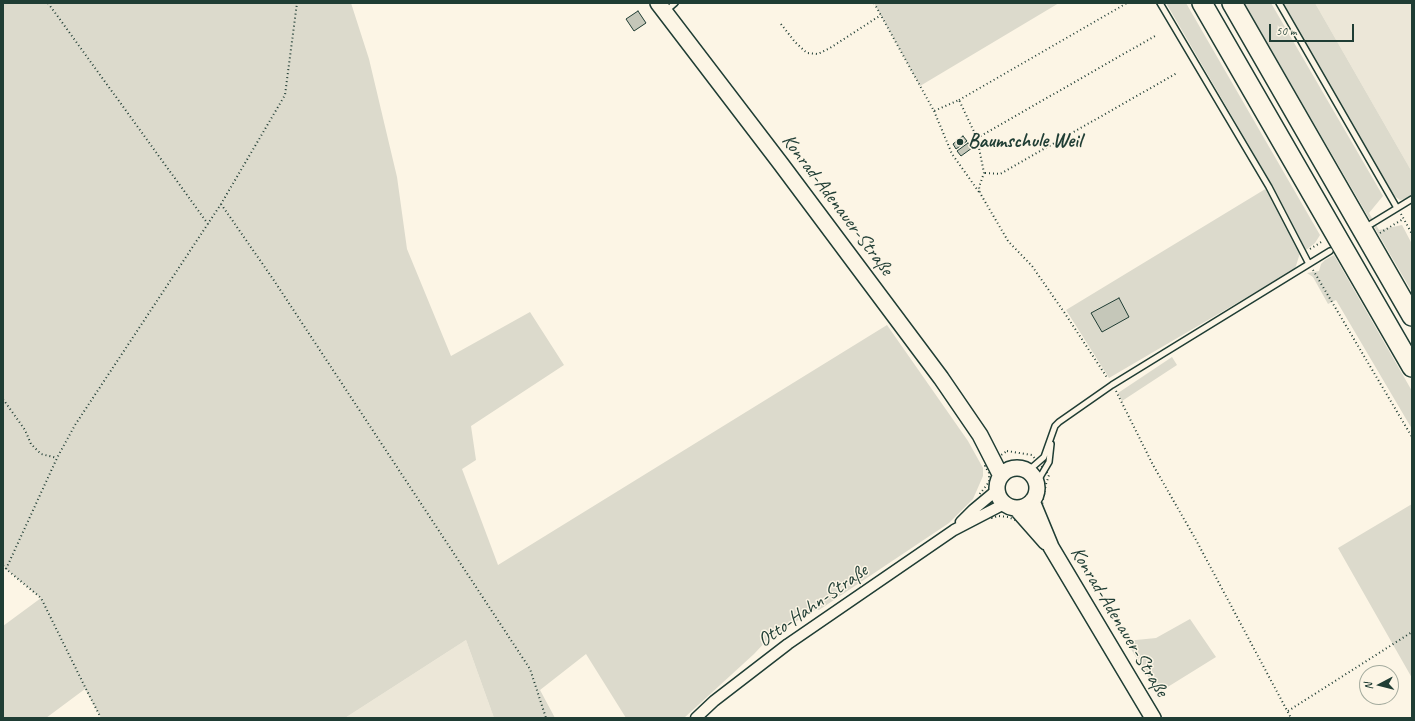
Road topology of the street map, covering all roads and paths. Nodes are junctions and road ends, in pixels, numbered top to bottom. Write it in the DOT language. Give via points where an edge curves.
graph roads {
  1 [pos="48,3"];
  2 [pos="298,3"];
  3 [pos="874,3"];
  4 [pos="1127,3"];
  5 [pos="1160,3"];
  6 [pos="1202,3"];
  7 [pos="1232,3"];
  8 [pos="1279,3"];
  9 [pos="666,6"];
  10 [pos="881,16"];
  11 [pos="782,24"];
  12 [pos="1155,36"];
  13 [pos="1177,74"];
  14 [pos="959,100"];
  15 [pos="934,111"];
  16 [pos="977,138"];
  17 [pos="984,173"];
  18 [pos="980,193"];
  19 [pos="1412,199"];
  20 [pos="221,204"];
  21 [pos="1397,208"];
  22 [pos="1403,219"];
  23 [pos="208,224"];
  24 [pos="1370,232"];
  25 [pos="1412,234"];
  26 [pos="1332,242"];
  27 [pos="1304,253"];
  28 [pos="1309,264"];
  29 [pos="1412,316"];
  30 [pos="1412,367"];
  31 [pos="1112,385"];
  32 [pos="3,399"];
  33 [pos="1052,437"];
  34 [pos="1412,437"];
  35 [pos="1002,455"];
  36 [pos="57,458"];
  37 [pos="988,464"];
  38 [pos="1032,465"];
  39 [pos="1003,478"];
  40 [pos="1036,484"];
  41 [pos="981,498"];
  42 [pos="1032,501"];
  43 [pos="1010,506"];
  44 [pos="954,530"];
  45 [pos="1051,547"];
  46 [pos="3,565"];
  47 [pos="6,569"];
  48 [pos="1412,632"];
  49 [pos="1288,711"];
  50 [pos="101,718"];
  51 [pos="546,718"];
  52 [pos="696,718"];
  53 [pos="1153,718"];
  54 [pos="1291,718"];
  1 -- 23 [label="path"];
  2 -- 20 [label="path" via="285,95"];
  3 -- 10 [label="path"];
  4 -- 14 [label="path"];
  5 -- 27 [label="lane" via="1269,187"];
  6 -- 26 [label="highway"];
  7 -- 24 [label="highway"];
  8 -- 21 [label="lane"];
  9 -- 39 [label="main road, Konrad-Adenauer-Straße" via="942,378 980,435"];
  10 -- 11 [label="path" via="818,54 807,53"];
  10 -- 15 [label="path"];
  12 -- 16 [label="path"];
  13 -- 17 [label="path" via="1000,174"];
  14 -- 15 [label="path"];
  14 -- 16 [label="path"];
  15 -- 18 [label="path" via="952,154"];
  16 -- 17 [label="path"];
  17 -- 18 [label="path" via="979,187"];
  18 -- 31 [label="path" via="1008,241 1032,266"];
  19 -- 21 [label="lane"];
  20 -- 23 [label="path"];
  20 -- 51 [label="path" via="278,286 530,669"];
  21 -- 22 [label="path"];
  21 -- 24 [label="lane"];
  22 -- 24 [label="path"];
  22 -- 25 [label="path"];
  23 -- 36 [label="path" via="75,425"];
  24 -- 29 [label="highway"];
  26 -- 27 [label="path"];
  26 -- 28 [label="lane"];
  26 -- 30 [label="highway"];
  27 -- 28 [label="lane"];
  28 -- 31 [label="lane"];
  28 -- 34 [label="path"];
  31 -- 33 [label="lane" via="1059,422"];
  31 -- 49 [label="path"];
  32 -- 36 [label="path" via="25,430 31,444 41,454"];
  33 -- 38 [label="lane" via="1044,457"];
  33 -- 40 [label="lane" via="1049,462"];
  35 -- 38 [label="path" via="1007,451 1032,455"];
  36 -- 47 [label="path"];
  37 -- 41 [label="path" via="985,466 989,473 989,482 979,495"];
  38 -- 39 [label="main road"];
  38 -- 40 [label="main road" via="1032,475"];
  39 -- 43 [label="main road, Konrad-Adenauer-Straße" via="1000,499"];
  39 -- 44 [label="street, Otto-Hahn-Straße"];
  40 -- 42 [label="main road"];
  42 -- 43 [label="main road" via="1023,507"];
  42 -- 45 [label="main road, Konrad-Adenauer-Straße"];
  43 -- 44 [label="street, Otto-Hahn-Straße"];
  43 -- 45 [label="main road, Konrad-Adenauer-Straße"];
  44 -- 52 [label="street, Otto-Hahn-Straße" via="788,644"];
  45 -- 53 [label="main road, Konrad-Adenauer-Straße"];
  46 -- 47 [label="path"];
  47 -- 50 [label="path" via="41,598"];
  48 -- 49 [label="path"];
  49 -- 54 [label="path"];
}
